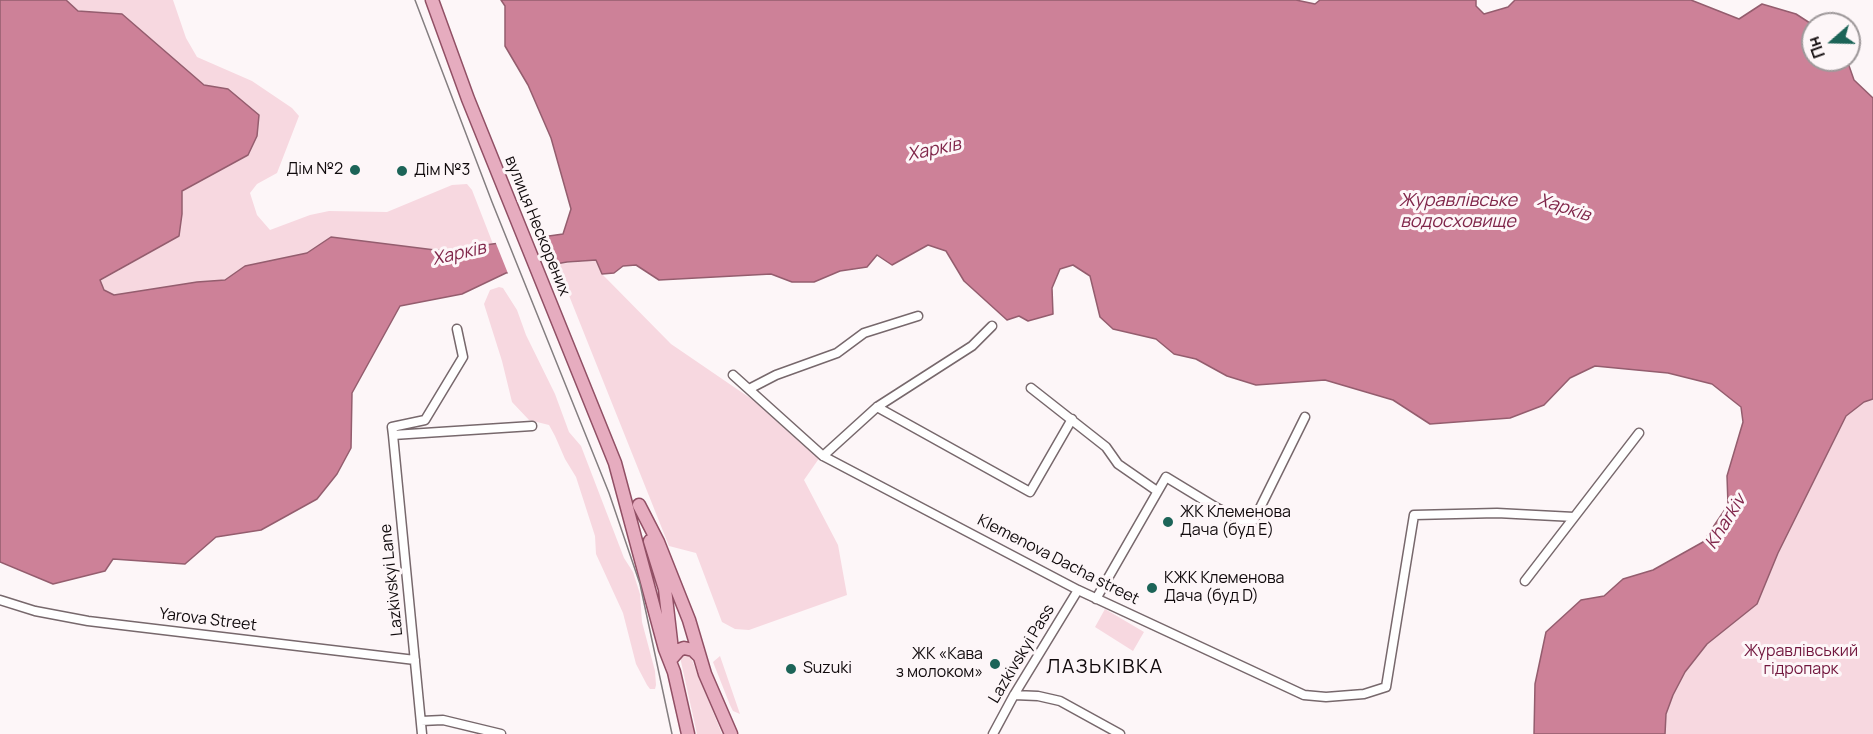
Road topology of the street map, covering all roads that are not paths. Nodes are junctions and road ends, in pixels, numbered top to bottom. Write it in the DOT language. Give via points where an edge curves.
graph roads {
  1 [pos="432,0"];
  2 [pos="918,316"];
  3 [pos="992,326"];
  4 [pos="457,329"];
  5 [pos="733,375"];
  6 [pos="1031,388"];
  7 [pos="748,389"];
  8 [pos="877,407"];
  9 [pos="1305,417"];
  10 [pos="1072,419"];
  11 [pos="532,426"];
  12 [pos="1639,433"];
  13 [pos="393,435"];
  14 [pos="823,456"];
  15 [pos="1157,492"];
  16 [pos="633,507"];
  17 [pos="1574,517"];
  18 [pos="1525,581"];
  19 [pos="665,590"];
  20 [pos="1078,590"];
  21 [pos="1096,599"];
  22 [pos="0,600"];
  23 [pos="699,656"];
  24 [pos="415,660"];
  25 [pos="673,664"];
  26 [pos="1014,695"];
  27 [pos="421,721"];
  28 [pos="422,734"];
  29 [pos="501,734"];
  30 [pos="687,734"];
  31 [pos="731,734"];
  32 [pos="993,734"];
  33 [pos="1120,734"];
  1 -- 16 [label="main road, вулиця Нескорених" via="468,99"];
  2 -- 7 [label="street" via="864,333 837,353"];
  3 -- 8 [label="street" via="972,346"];
  4 -- 13 [label="street" via="463,357 458,366 425,420 392,427"];
  5 -- 7 [label="street, Klemenova Dacha street"];
  6 -- 10 [label="street"];
  7 -- 14 [label="street, Klemenova Dacha street"];
  8 -- 10 [label="street" via="1030,492"];
  8 -- 14 [label="street"];
  9 -- 15 [label="street" via="1254,519 1243,521 1166,477"];
  10 -- 15 [label="street" via="1106,447 1118,464"];
  11 -- 13 [label="street"];
  12 -- 17 [label="street"];
  13 -- 24 [label="street, Lazkivskyi Lane"];
  14 -- 20 [label="street, Klemenova Dacha street"];
  15 -- 21 [label="street"];
  16 -- 19 [label="main road"];
  16 -- 23 [label="main road" via="658,542"];
  16 -- 25 [label="main road, вулиця Нескорених" via="665,649"];
  17 -- 18 [label="street"];
  17 -- 21 [label="street, Klemenova Dacha street" via="1497,513 1413,515 1386,687 1364,694 1304,695"];
  19 -- 23 [label="main road"];
  19 -- 25 [label="main road, вулиця Нескорених"];
  20 -- 21 [label="street, Klemenova Dacha street"];
  20 -- 26 [label="street, Lazkivskyi Pass"];
  22 -- 24 [label="street, Yarova Street" via="88,621"];
  23 -- 25 [label="main road" via="684,648"];
  23 -- 31 [label="main road"];
  24 -- 27 [label="street, Lazkivskyi Lane"];
  25 -- 30 [label="main road, вулиця Нескорених"];
  26 -- 32 [label="street, Lazkivskyi Pass"];
  26 -- 33 [label="street" via="1060,701"];
  27 -- 28 [label="street, Lazkivskyi Lane"];
  27 -- 29 [label="street" via="443,720"];
}
